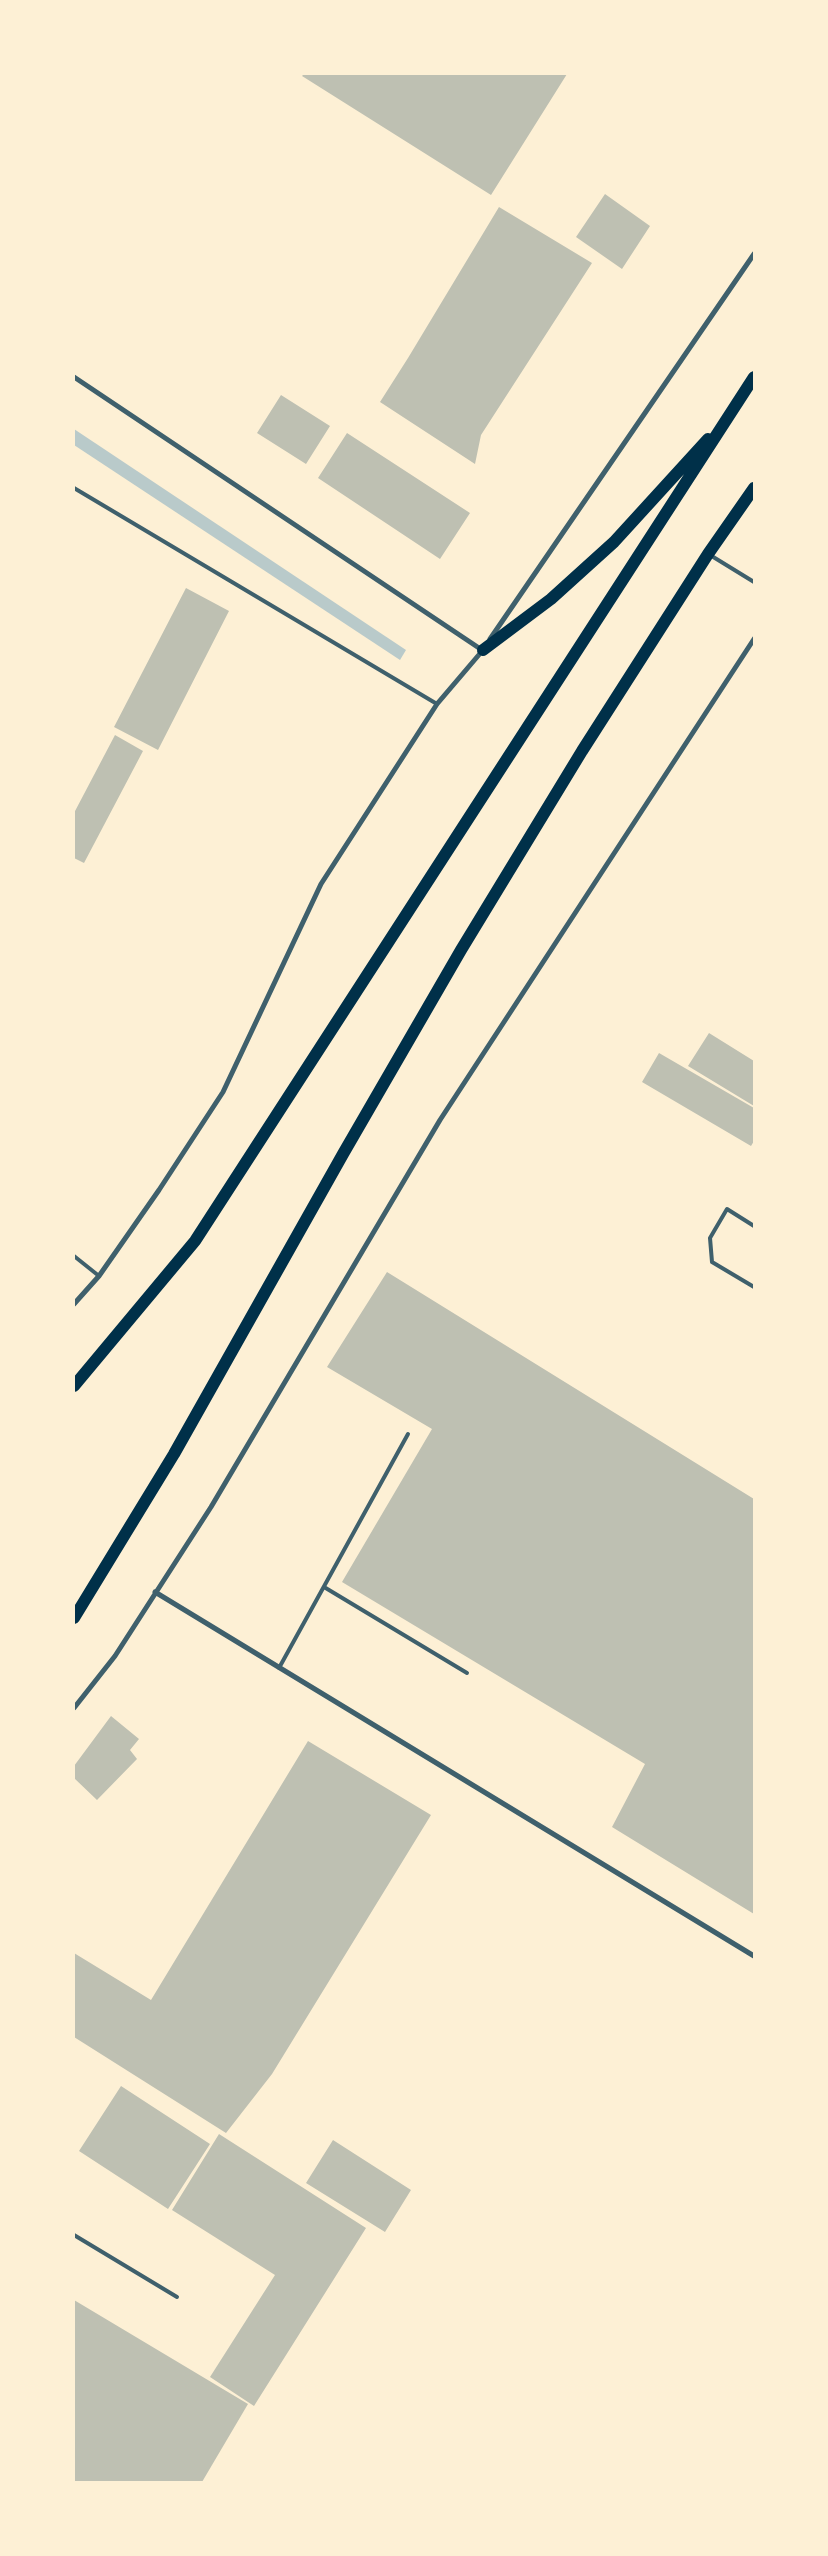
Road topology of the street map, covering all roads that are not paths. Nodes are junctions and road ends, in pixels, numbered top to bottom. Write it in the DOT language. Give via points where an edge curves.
graph roads {
  1 [pos="754,254"];
  2 [pos="754,377"];
  3 [pos="74,378"];
  4 [pos="733,411"];
  5 [pos="74,488"];
  6 [pos="754,488"];
  7 [pos="708,554"];
  8 [pos="754,582"];
  9 [pos="754,639"];
  10 [pos="482,650"];
  11 [pos="437,704"];
  12 [pos="754,1226"];
  13 [pos="74,1256"];
  14 [pos="99,1276"];
  15 [pos="754,1287"];
  16 [pos="74,1304"];
  17 [pos="74,1386"];
  18 [pos="408,1434"];
  19 [pos="324,1587"];
  20 [pos="156,1592"];
  21 [pos="74,1618"];
  22 [pos="280,1668"];
  23 [pos="467,1673"];
  24 [pos="74,1708"];
  25 [pos="754,1956"];
  26 [pos="74,2235"];
  27 [pos="177,2297"];
  1 -- 10 [label="street"];
  2 -- 4 [label="main road"];
  3 -- 10 [label="street"];
  4 -- 10 [label="main road" via="614,542 551,599"];
  4 -- 17 [label="main road" via="195,1241"];
  5 -- 11 [label="lane"];
  6 -- 7 [label="main road"];
  7 -- 8 [label="lane"];
  7 -- 21 [label="main road" via="582,751 461,950 174,1454"];
  9 -- 20 [label="street" via="440,1120 211,1507"];
  10 -- 11 [label="street"];
  11 -- 14 [label="street" via="321,884 223,1092"];
  12 -- 15 [label="lane" via="727,1209 710,1238 712,1262"];
  13 -- 14 [label="lane"];
  14 -- 16 [label="street"];
  18 -- 19 [label="lane"];
  19 -- 22 [label="lane"];
  19 -- 23 [label="lane"];
  20 -- 22 [label="street"];
  20 -- 24 [label="street" via="115,1656"];
  22 -- 25 [label="street"];
  26 -- 27 [label="lane"];
}
